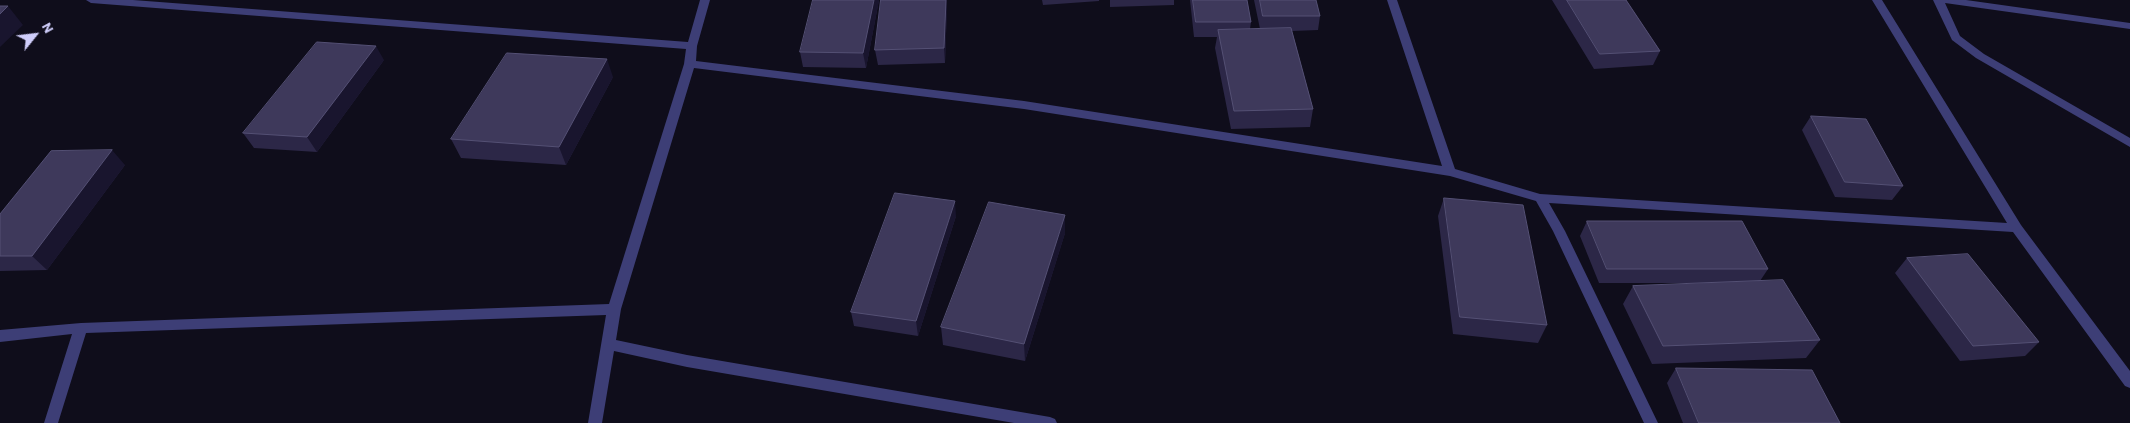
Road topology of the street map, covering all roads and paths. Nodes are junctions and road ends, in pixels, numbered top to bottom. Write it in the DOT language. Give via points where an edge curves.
graph roads {
  1 [pos="91,0"];
  2 [pos="705,0"];
  3 [pos="1392,0"];
  4 [pos="1877,0"];
  5 [pos="1938,0"];
  6 [pos="1943,0"];
  7 [pos="2130,26"];
  8 [pos="692,46"];
  9 [pos="690,64"];
  10 [pos="2130,144"];
  11 [pos="1450,172"];
  12 [pos="1540,198"];
  13 [pos="2017,228"];
  14 [pos="614,309"];
  15 [pos="81,328"];
  16 [pos="0,336"];
  17 [pos="608,344"];
  18 [pos="2130,382"];
  19 [pos="51,423"];
  20 [pos="595,423"];
  21 [pos="1050,423"];
  22 [pos="1651,423"];
  1 -- 8 [label="street"];
  2 -- 8 [label="street"];
  3 -- 11 [label="street"];
  4 -- 13 [label="street"];
  5 -- 10 [label="street" via="1956,38 1980,56"];
  6 -- 7 [label="street"];
  8 -- 9 [label="street"];
  9 -- 11 [label="street" via="1024,105"];
  9 -- 14 [label="street"];
  11 -- 12 [label="street"];
  12 -- 13 [label="street"];
  12 -- 22 [label="street"];
  13 -- 18 [label="street"];
  14 -- 15 [label="street"];
  14 -- 17 [label="street"];
  15 -- 16 [label="street"];
  15 -- 19 [label="street"];
  17 -- 20 [label="street"];
  17 -- 21 [label="street" via="697,363"];
}
